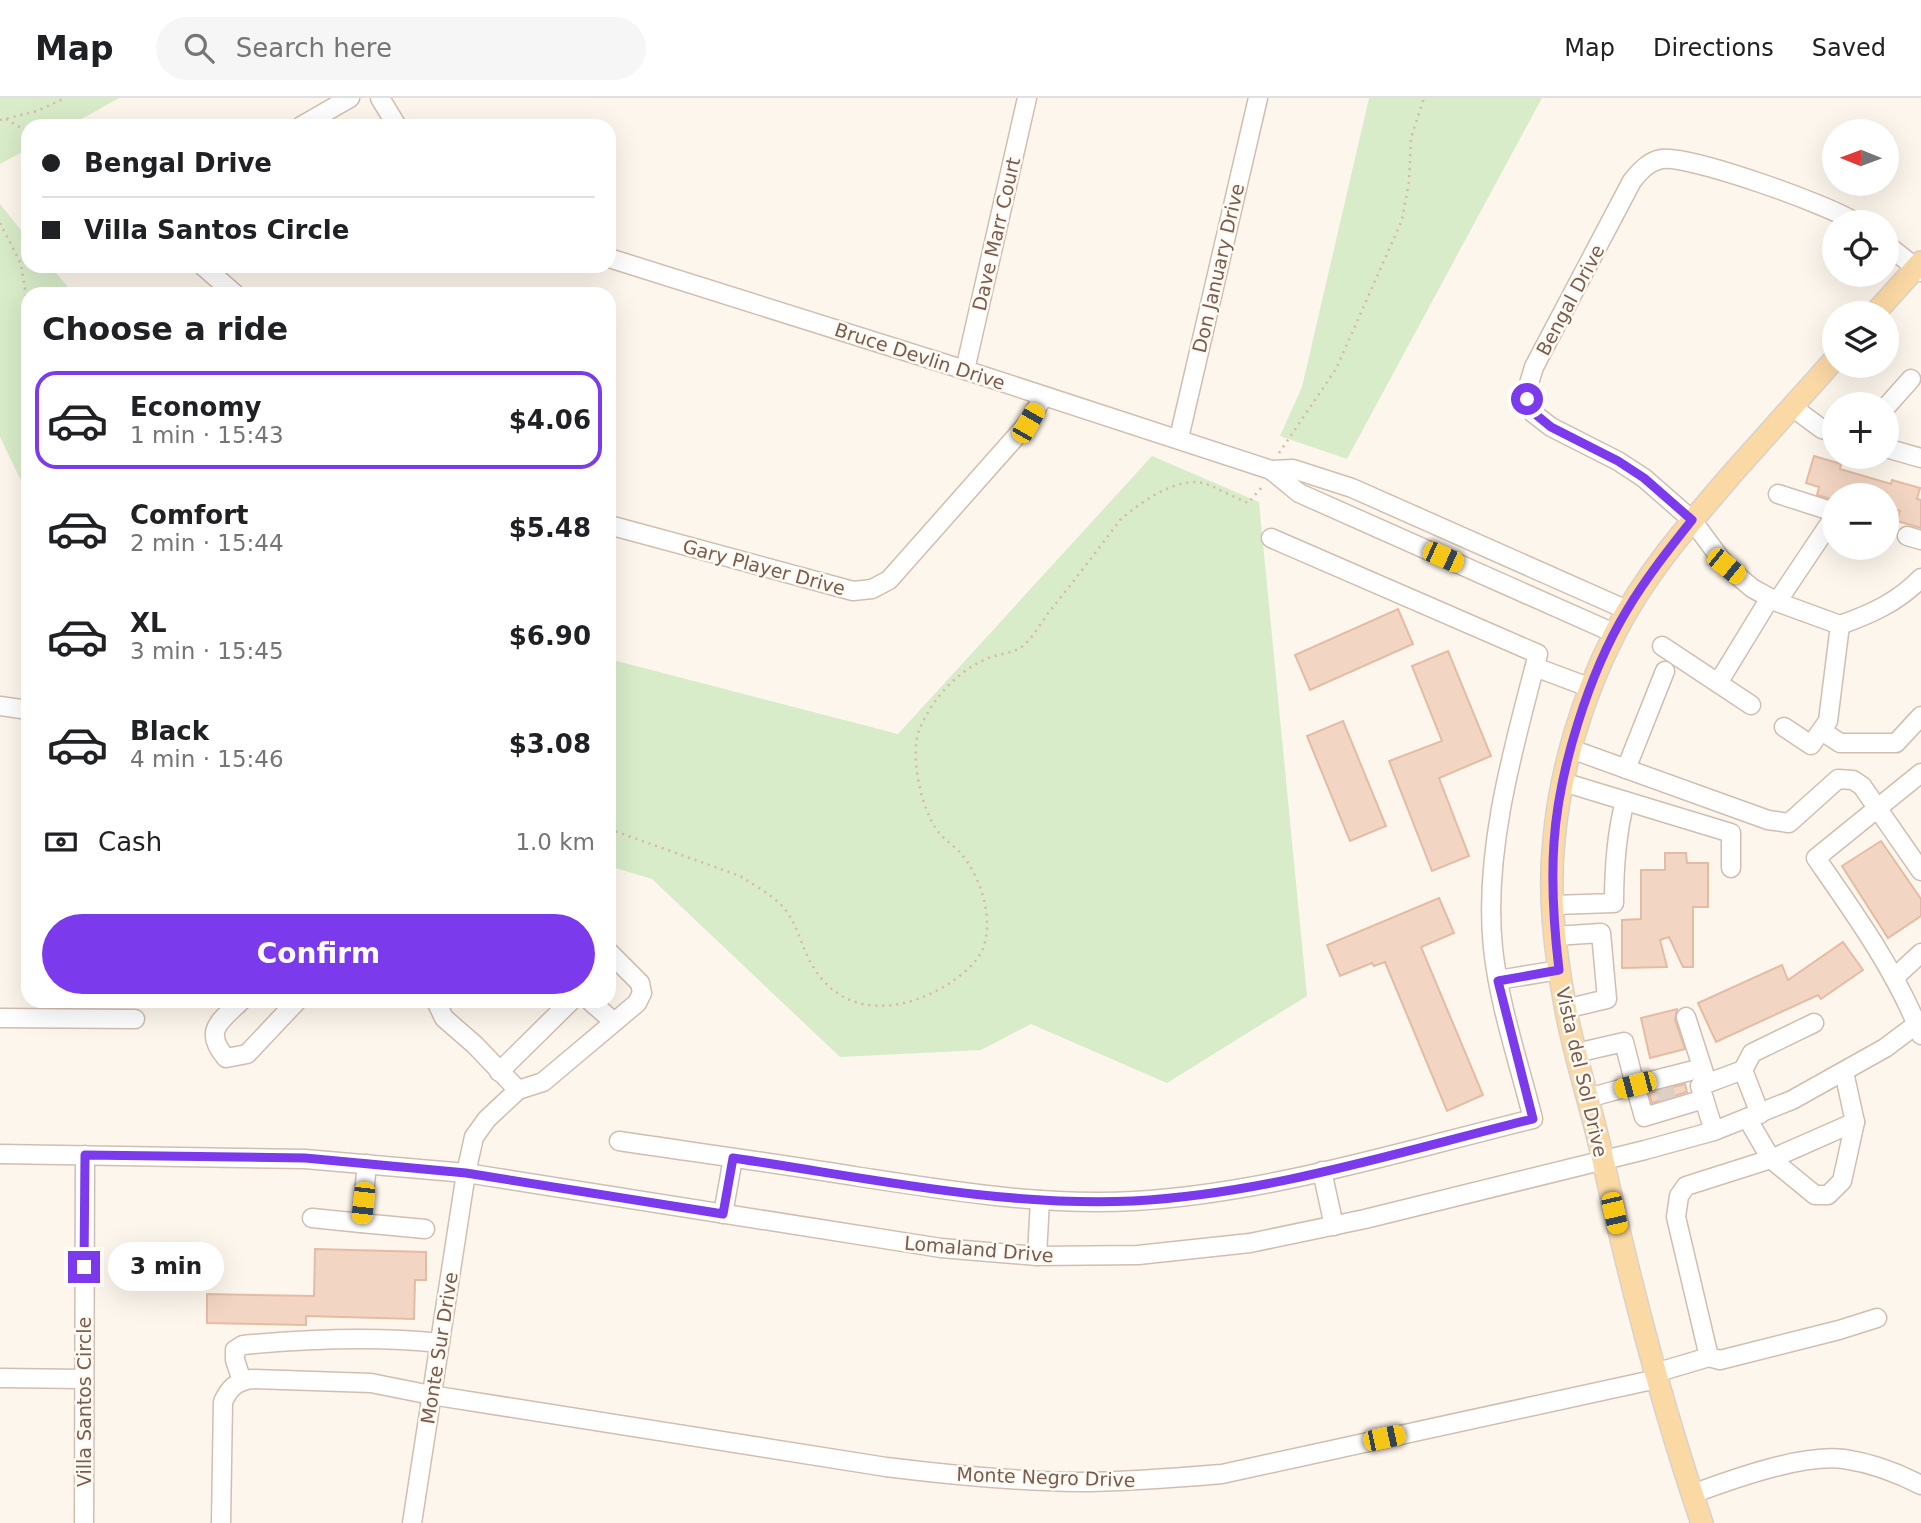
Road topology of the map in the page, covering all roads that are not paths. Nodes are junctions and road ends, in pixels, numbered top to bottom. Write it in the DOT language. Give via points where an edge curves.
graph roads {
  1 [pos="350,98"];
  2 [pos="380,98"];
  3 [pos="1027,98"];
  4 [pos="1258,98"];
  5 [pos="313,119"];
  6 [pos="393,119"];
  7 [pos="1833,210"];
  8 [pos="1899,253"];
  9 [pos="616,260"];
  10 [pos="1919,267"];
  11 [pos="211,273"];
  12 [pos="227,287"];
  13 [pos="1886,301"];
  14 [pos="965,370"];
  15 [pos="1822,373"];
  16 [pos="1911,379"];
  17 [pos="1899,392"];
  18 [pos="1043,397"];
  19 [pos="1792,407"];
  20 [pos="1822,429"];
  21 [pos="1179,438"];
  22 [pos="1899,452"];
  23 [pos="1921,458"];
  24 [pos="1271,470"];
  25 [pos="1778,494"];
  26 [pos="1822,510"];
  27 [pos="1692,520"];
  28 [pos="616,527"];
  29 [pos="1822,532"];
  30 [pos="1271,538"];
  31 [pos="1921,578"];
  32 [pos="1774,600"];
  33 [pos="1627,610"];
  34 [pos="1840,625"];
  35 [pos="1614,633"];
  36 [pos="1662,646"];
  37 [pos="1535,667"];
  38 [pos="1665,671"];
  39 [pos="1718,683"];
  40 [pos="1591,688"];
  41 [pos="1751,705"];
  42 [pos="0,706"];
  43 [pos="21,709"];
  44 [pos="1921,716"];
  45 [pos="1784,727"];
  46 [pos="1822,731"];
  47 [pos="1571,749"];
  48 [pos="1626,769"];
  49 [pos="1921,773"];
  50 [pos="1563,782"];
  51 [pos="1625,801"];
  52 [pos="1732,807"];
  53 [pos="1877,808"];
  54 [pos="1723,831"];
  55 [pos="1731,868"];
  56 [pos="1921,871"];
  57 [pos="1553,905"];
  58 [pos="1555,936"];
  59 [pos="1921,953"];
  60 [pos="616,959"];
  61 [pos="1559,970"];
  62 [pos="1894,978"];
  63 [pos="1498,981"];
  64 [pos="234,1008"];
  65 [pos="290,1008"];
  66 [pos="439,1008"];
  67 [pos="565,1008"];
  68 [pos="598,1008"];
  69 [pos="1565,1009"];
  70 [pos="38,1010"];
  71 [pos="1686,1017"];
  72 [pos="0,1018"];
  73 [pos="135,1019"];
  74 [pos="614,1022"];
  75 [pos="1814,1023"];
  76 [pos="1920,1027"];
  77 [pos="1576,1053"];
  78 [pos="1743,1070"];
  79 [pos="499,1072"];
  80 [pos="1844,1072"];
  81 [pos="1705,1083"];
  82 [pos="1635,1085"];
  83 [pos="518,1090"];
  84 [pos="1588,1098"];
  85 [pos="1667,1109"];
  86 [pos="1754,1116"];
  87 [pos="1856,1122"];
  88 [pos="1714,1130"];
  89 [pos="619,1141"];
  90 [pos="1673,1142"];
  91 [pos="0,1154"];
  92 [pos="85,1155"];
  93 [pos="733,1158"];
  94 [pos="1772,1159"];
  95 [pos="1603,1160"];
  96 [pos="367,1164"];
  97 [pos="1322,1171"];
  98 [pos="466,1173"];
  99 [pos="1040,1200"];
  100 [pos="723,1214"];
  101 [pos="312,1218"];
  102 [pos="361,1223"];
  103 [pos="1334,1226"];
  104 [pos="425,1228"];
  105 [pos="1037,1256"];
  106 [pos="1877,1318"];
  107 [pos="440,1343"];
  108 [pos="1709,1357"];
  109 [pos="1656,1376"];
  110 [pos="0,1378"];
  111 [pos="84,1378"];
  112 [pos="242,1381"];
  113 [pos="431,1395"];
  114 [pos="1921,1485"];
  115 [pos="1692,1494"];
  116 [pos="84,1523"];
  117 [pos="221,1523"];
  118 [pos="412,1523"];
  119 [pos="1702,1523"];
  1 -- 5 [label="street"];
  2 -- 6 [label="street"];
  3 -- 14 [label="street, Dave Marr Court"];
  4 -- 21 [label="street, Don January Drive"];
  7 -- 27 [label="street, Bengal Drive" via="1676,159 1652,162 1632,181 1534,367 1527,390 1534,413 1644,478"];
  8 -- 10 [label="street"];
  9 -- 14 [label="street, Bruce Devlin Drive"];
  10 -- 13 [label="main road"];
  11 -- 12 [label="street"];
  14 -- 18 [label="street, Bruce Devlin Drive"];
  15 -- 19 [label="main road, Vista del Sol Drive"];
  16 -- 17 [label="street"];
  18 -- 21 [label="street, Bruce Devlin Drive"];
  18 -- 28 [label="street, Gary Player Drive" via="1028,423 889,580 872,589 853,591"];
  19 -- 20 [label="street"];
  19 -- 27 [label="main road, Vista del Sol Drive"];
  21 -- 24 [label="street, Bruce Devlin Drive"];
  22 -- 23 [label="street"];
  24 -- 33 [label="street, Bruce Devlin Drive" via="1293,469 1352,488"];
  24 -- 35 [label="street, Bruce Devlin Drive" via="1299,493"];
  25 -- 26 [label="street"];
  27 -- 32 [label="street, Bengal Drive" via="1726,566"];
  27 -- 33 [label="main road, Vista del Sol Drive"];
  29 -- 32 [label="street"];
  30 -- 37 [label="street" via="1538,654"];
  31 -- 34 [label="street" via="1877,611"];
  32 -- 34 [label="street, Bengal Drive"];
  32 -- 39 [label="street"];
  33 -- 35 [label="main road, Vista del Sol Drive"];
  34 -- 46 [label="street" via="1828,721"];
  35 -- 40 [label="main road, Vista del Sol Drive"];
  36 -- 39 [label="street"];
  37 -- 40 [label="street"];
  37 -- 63 [label="street" via="1501,811 1492,895"];
  38 -- 48 [label="street"];
  39 -- 41 [label="street"];
  40 -- 47 [label="main road, Vista del Sol Drive"];
  42 -- 43 [label="street"];
  44 -- 46 [label="street" via="1896,743 1840,743"];
  45 -- 46 [label="street" via="1811,745"];
  47 -- 48 [label="street"];
  47 -- 50 [label="main road, Vista del Sol Drive"];
  48 -- 52 [label="street"];
  49 -- 53 [label="street"];
  50 -- 51 [label="street"];
  50 -- 57 [label="main road, Vista del Sol Drive" via="1554,840"];
  51 -- 54 [label="street"];
  51 -- 57 [label="street" via="1614,857 1614,904"];
  52 -- 53 [label="street" via="1789,823 1838,779 1853,779"];
  52 -- 54 [label="street"];
  53 -- 56 [label="street"];
  53 -- 62 [label="street" via="1816,858"];
  54 -- 55 [label="street" via="1731,833"];
  57 -- 58 [label="main road, Vista del Sol Drive"];
  58 -- 61 [label="main road, Vista del Sol Drive"];
  58 -- 69 [label="street" via="1601,933 1607,999"];
  59 -- 62 [label="street"];
  60 -- 74 [label="street" via="640,983 642,993"];
  61 -- 63 [label="street"];
  61 -- 69 [label="main road, Vista del Sol Drive"];
  62 -- 76 [label="street"];
  63 -- 97 [label="street" via="1533,1119"];
  64 -- 65 [label="street" via="216,1025 214,1033 226,1058 247,1054"];
  66 -- 79 [label="street"];
  67 -- 79 [label="street"];
  68 -- 74 [label="street"];
  69 -- 77 [label="main road, Vista del Sol Drive"];
  70 -- 72 [label="street"];
  70 -- 73 [label="street"];
  71 -- 81 [label="street"];
  74 -- 83 [label="street" via="543,1083"];
  75 -- 78 [label="street" via="1752,1053"];
  76 -- 80 [label="street, Lomaland Drive"];
  77 -- 82 [label="street" via="1624,1042"];
  77 -- 84 [label="main road, Vista del Sol Drive"];
  78 -- 81 [label="street"];
  78 -- 86 [label="street"];
  79 -- 83 [label="street"];
  80 -- 86 [label="street, Lomaland Drive"];
  80 -- 87 [label="street"];
  81 -- 82 [label="street"];
  81 -- 85 [label="street"];
  81 -- 88 [label="street"];
  82 -- 84 [label="street"];
  82 -- 85 [label="street" via="1644,1116"];
  83 -- 98 [label="street, Monte Sur Drive" via="486,1119 474,1137"];
  84 -- 95 [label="main road, Vista del Sol Drive"];
  85 -- 90 [label="street"];
  86 -- 88 [label="street, Lomaland Drive"];
  86 -- 94 [label="street"];
  87 -- 94 [label="street"];
  87 -- 94 [label="street" via="1842,1181 1828,1195 1815,1195"];
  88 -- 90 [label="street, Lomaland Drive"];
  89 -- 93 [label="street"];
  90 -- 95 [label="street, Lomaland Drive"];
  91 -- 92 [label="street, Lomaland Drive"];
  92 -- 96 [label="street, Lomaland Drive" via="305,1158"];
  92 -- 111 [label="street, Villa Santos Circle"];
  93 -- 99 [label="street"];
  93 -- 100 [label="street"];
  94 -- 108 [label="street" via="1686,1186 1679,1196 1676,1217"];
  95 -- 103 [label="street, Lomaland Drive"];
  95 -- 109 [label="main road, Vista del Sol Drive"];
  96 -- 98 [label="street, Lomaland Drive"];
  96 -- 102 [label="street"];
  97 -- 99 [label="street" via="1206,1194 1133,1201"];
  97 -- 103 [label="street"];
  98 -- 100 [label="street, Lomaland Drive"];
  98 -- 107 [label="street, Monte Sur Drive"];
  99 -- 105 [label="street"];
  100 -- 105 [label="street, Lomaland Drive" via="941,1248"];
  101 -- 102 [label="street"];
  102 -- 104 [label="street"];
  103 -- 105 [label="street, Lomaland Drive" via="1204,1250"];
  106 -- 108 [label="street, Monte Negro Drive" via="1720,1360"];
  107 -- 112 [label="street" via="315,1339 243,1345 235,1350"];
  107 -- 113 [label="street, Monte Sur Drive"];
  108 -- 109 [label="street, Monte Negro Drive"];
  109 -- 113 [label="street, Monte Negro Drive" via="1222,1474 1078,1482 886,1467"];
  109 -- 115 [label="main road, Vista del Sol Drive"];
  110 -- 111 [label="street"];
  111 -- 116 [label="street, Villa Santos Circle"];
  112 -- 113 [label="street, Monte Negro Drive" via="371,1383"];
  112 -- 117 [label="street" via="227,1392 223,1402"];
  113 -- 118 [label="street, Monte Sur Drive"];
  114 -- 115 [label="street" via="1866,1463 1842,1459 1779,1467"];
  115 -- 119 [label="main road, Vista del Sol Drive"];
}
